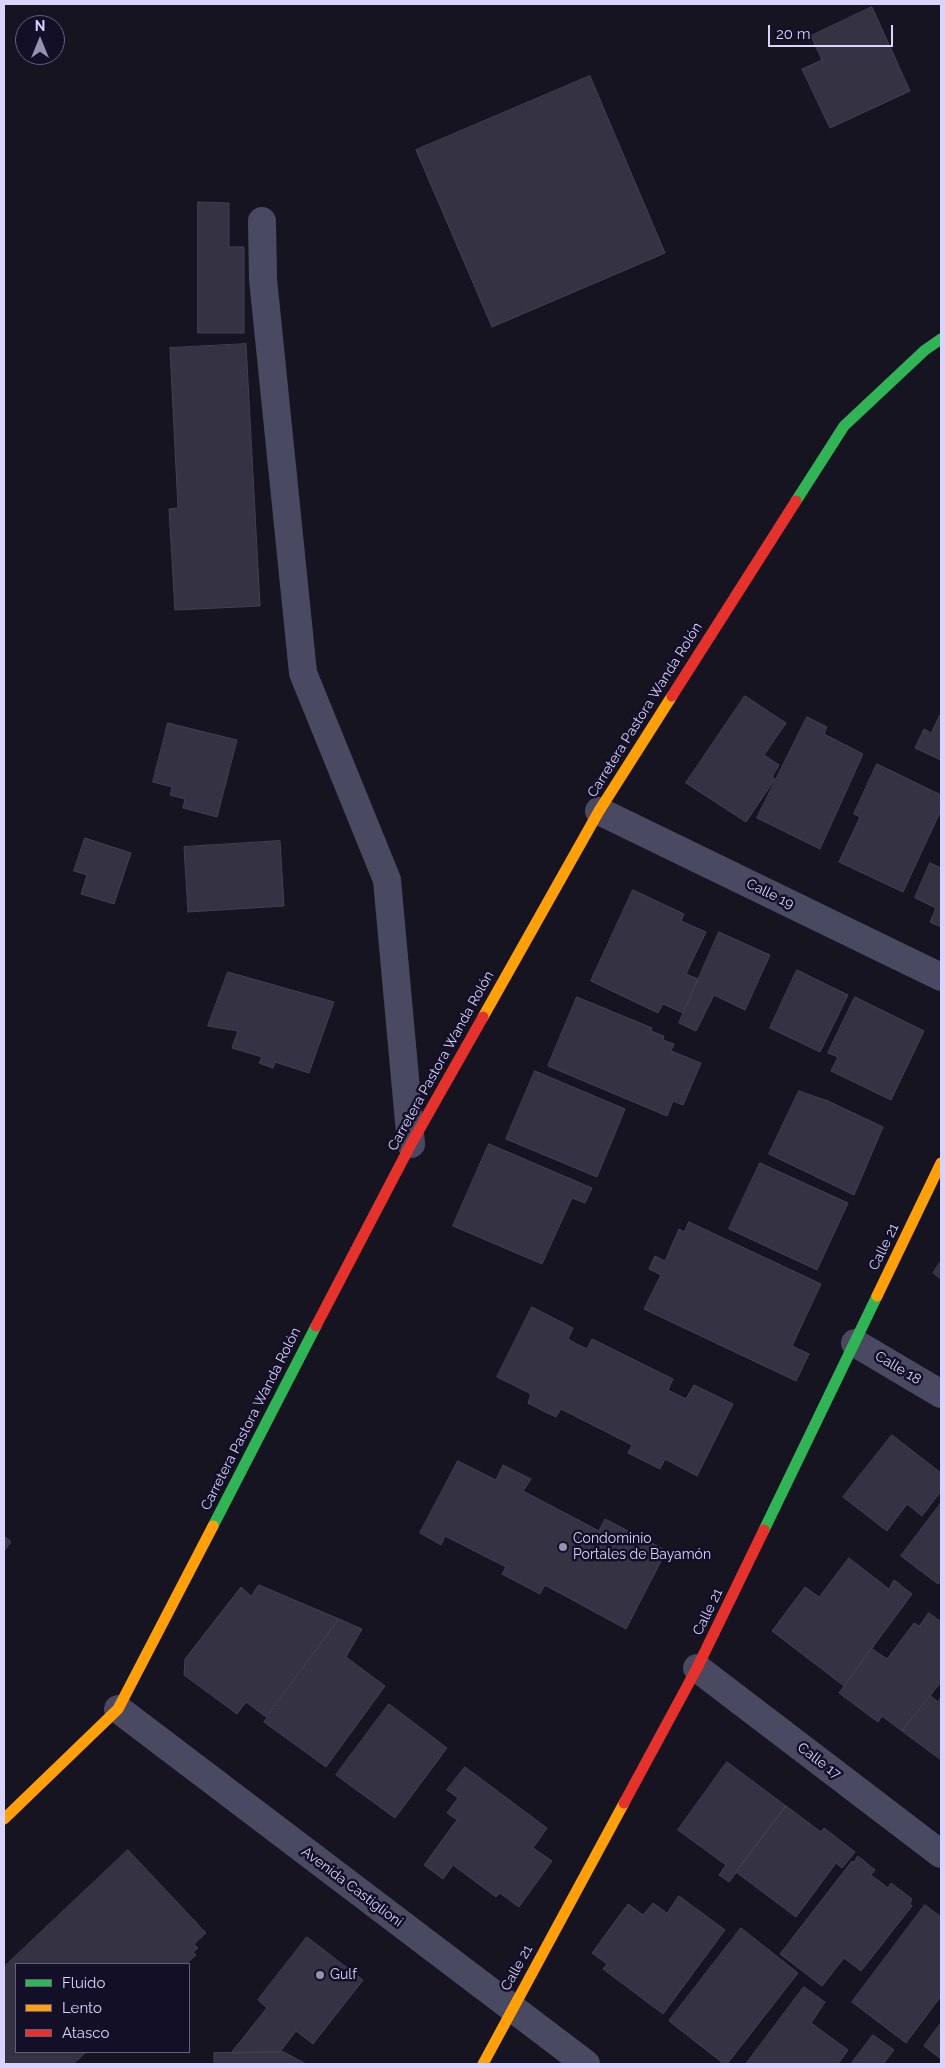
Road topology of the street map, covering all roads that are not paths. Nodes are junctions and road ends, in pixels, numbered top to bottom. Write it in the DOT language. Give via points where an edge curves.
graph roads {
  1 [pos="262,221"];
  2 [pos="941,339"];
  3 [pos="599,810"];
  4 [pos="941,976"];
  5 [pos="411,1144"];
  6 [pos="941,1163"];
  7 [pos="855,1342"];
  8 [pos="941,1394"];
  9 [pos="697,1668"];
  10 [pos="118,1709"];
  11 [pos="4,1819"];
  12 [pos="941,1854"];
  13 [pos="512,2008"];
  14 [pos="483,2064"];
  15 [pos="586,2064"];
  1 -- 5 [label="street" via="263,279 303,673 387,880"];
  2 -- 3 [label="street, Carretera Pastora Wanda Rolón" via="844,426"];
  3 -- 4 [label="street, Calle 19"];
  3 -- 5 [label="street, Carretera Pastora Wanda Rolón"];
  5 -- 10 [label="street, Carretera Pastora Wanda Rolón"];
  6 -- 7 [label="street, Calle 21"];
  7 -- 8 [label="street, Calle 18"];
  7 -- 9 [label="street, Calle 21"];
  9 -- 12 [label="street, Calle 17"];
  9 -- 13 [label="street, Calle 21"];
  10 -- 11 [label="street, Carretera Pastora Wanda Rolón"];
  10 -- 13 [label="street, Avenida Castiglioni"];
  13 -- 14 [label="street, Calle 21"];
  13 -- 15 [label="street, Avenida Castiglioni"];
}
